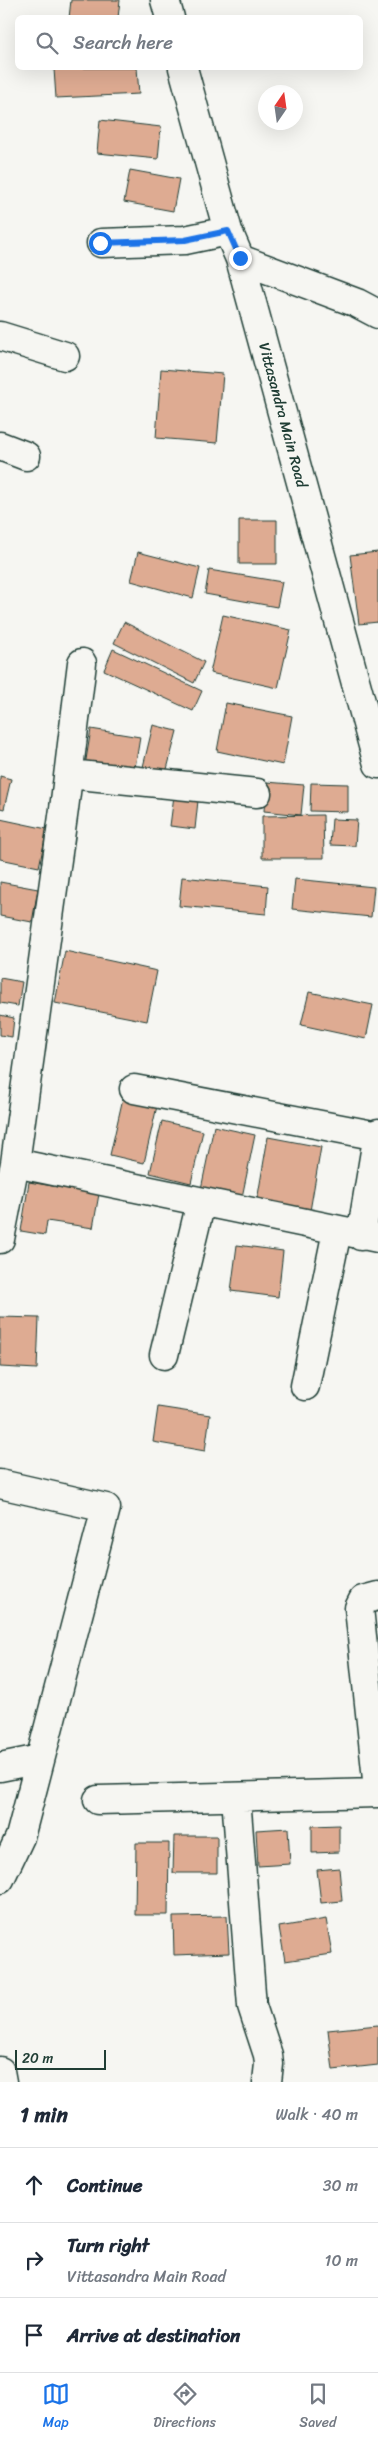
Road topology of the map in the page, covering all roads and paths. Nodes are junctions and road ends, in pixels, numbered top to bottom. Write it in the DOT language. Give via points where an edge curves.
graph roads {
  1 [pos="165,0"];
  2 [pos="169,15"];
  3 [pos="185,70"];
  4 [pos="228,231"];
  5 [pos="100,243"];
  6 [pos="240,258"];
  7 [pos="378,314"];
  8 [pos="0,336"];
  9 [pos="65,356"];
  10 [pos="0,446"];
  11 [pos="26,456"];
  12 [pos="82,664"];
  13 [pos="378,764"];
  14 [pos="69,774"];
  15 [pos="257,793"];
  16 [pos="134,1090"];
  17 [pos="378,1135"];
  18 [pos="15,1163"];
  19 [pos="201,1202"];
  20 [pos="359,1235"];
  21 [pos="0,1239"];
  22 [pos="164,1355"];
  23 [pos="305,1386"];
  24 [pos="0,1484"];
  25 [pos="378,1596"];
  26 [pos="375,1729"];
  27 [pos="40,1759"];
  28 [pos="0,1767"];
  29 [pos="378,1789"];
  30 [pos="378,1793"];
  31 [pos="236,1797"];
  32 [pos="98,1800"];
  33 [pos="0,1879"];
  34 [pos="0,2070"];
  35 [pos="2,2082"];
  36 [pos="267,2082"];
  1 -- 2 [label="street"];
  3 -- 4 [label="street, Vittasandra Main Road"];
  4 -- 5 [label="street" via="185,240"];
  4 -- 6 [label="street, Vittasandra Main Road"];
  6 -- 7 [label="street"];
  6 -- 13 [label="street, Vittasandra Main Road"];
  8 -- 9 [label="street"];
  10 -- 11 [label="street"];
  12 -- 14 [label="street"];
  14 -- 15 [label="street"];
  14 -- 18 [label="street"];
  16 -- 17 [label="street"];
  17 -- 20 [label="street"];
  18 -- 19 [label="street"];
  18 -- 21 [label="street"];
  19 -- 20 [label="street"];
  19 -- 22 [label="street"];
  20 -- 23 [label="street"];
  24 -- 27 [label="street" via="106,1508"];
  25 -- 26 [label="street" via="363,1600 359,1608"];
  26 -- 29 [label="street"];
  27 -- 28 [label="street"];
  27 -- 33 [label="street" via="20,1837"];
  30 -- 31 [label="street"];
  31 -- 32 [label="street"];
  31 -- 36 [label="street" via="252,2006 268,2054"];
  34 -- 35 [label="street"];
}
